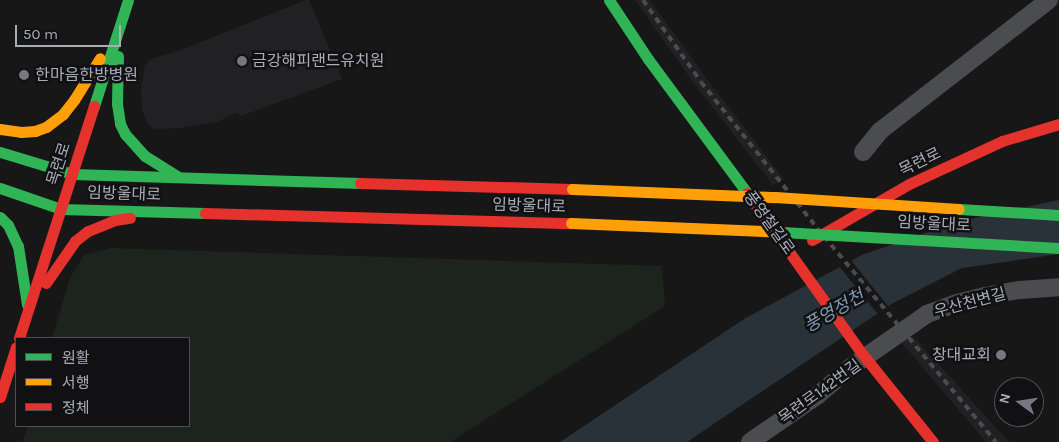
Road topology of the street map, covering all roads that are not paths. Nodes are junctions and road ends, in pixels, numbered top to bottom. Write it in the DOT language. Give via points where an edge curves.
graph roads {
  1 [pos="128,0"];
  2 [pos="609,0"];
  3 [pos="1049,0"];
  4 [pos="119,27"];
  5 [pos="1059,124"];
  6 [pos="0,130"];
  7 [pos="0,152"];
  8 [pos="863,152"];
  9 [pos="726,165"];
  10 [pos="73,174"];
  11 [pos="178,177"];
  12 [pos="0,188"];
  13 [pos="61,209"];
  14 [pos="167,212"];
  15 [pos="1059,215"];
  16 [pos="0,217"];
  17 [pos="1059,248"];
  18 [pos="1059,287"];
  19 [pos="28,312"];
  20 [pos="19,337"];
  21 [pos="15,351"];
  22 [pos="863,355"];
  23 [pos="0,397"];
  24 [pos="750,442"];
  25 [pos="933,442"];
  1 -- 4 [label="main road, 목련로"];
  2 -- 9 [label="main road, 풍영철길로"];
  3 -- 8 [label="street" via="880,131"];
  4 -- 6 [label="main road" via="63,114 35,131"];
  4 -- 10 [label="main road, 목련로"];
  4 -- 11 [label="main road" via="117,104 120,124 134,146"];
  5 -- 9 [label="main road, 목련로" via="1002,141 909,184 802,246 742,170"];
  7 -- 10 [label="main road, 임방울대로"];
  9 -- 22 [label="main road, 풍영철길로"];
  10 -- 11 [label="main road, 임방울대로"];
  10 -- 13 [label="main road, 목련로"];
  11 -- 15 [label="main road, 임방울대로, bridge" via="775,197"];
  12 -- 13 [label="main road, 임방울대로"];
  13 -- 14 [label="main road, 임방울대로"];
  13 -- 19 [label="main road, 목련로"];
  14 -- 17 [label="main road, 임방울대로, bridge" via="571,223"];
  14 -- 19 [label="main road" via="115,220 88,231 66,252"];
  16 -- 19 [label="main road" via="8,225 18,246"];
  18 -- 22 [label="street, 우산천변길" via="985,296 941,308"];
  19 -- 20 [label="main road, 목련로"];
  21 -- 23 [label="main road"];
  22 -- 24 [label="street, 목련로142번길" via="818,395"];
  22 -- 25 [label="main road, 풍영철길로"];
}
